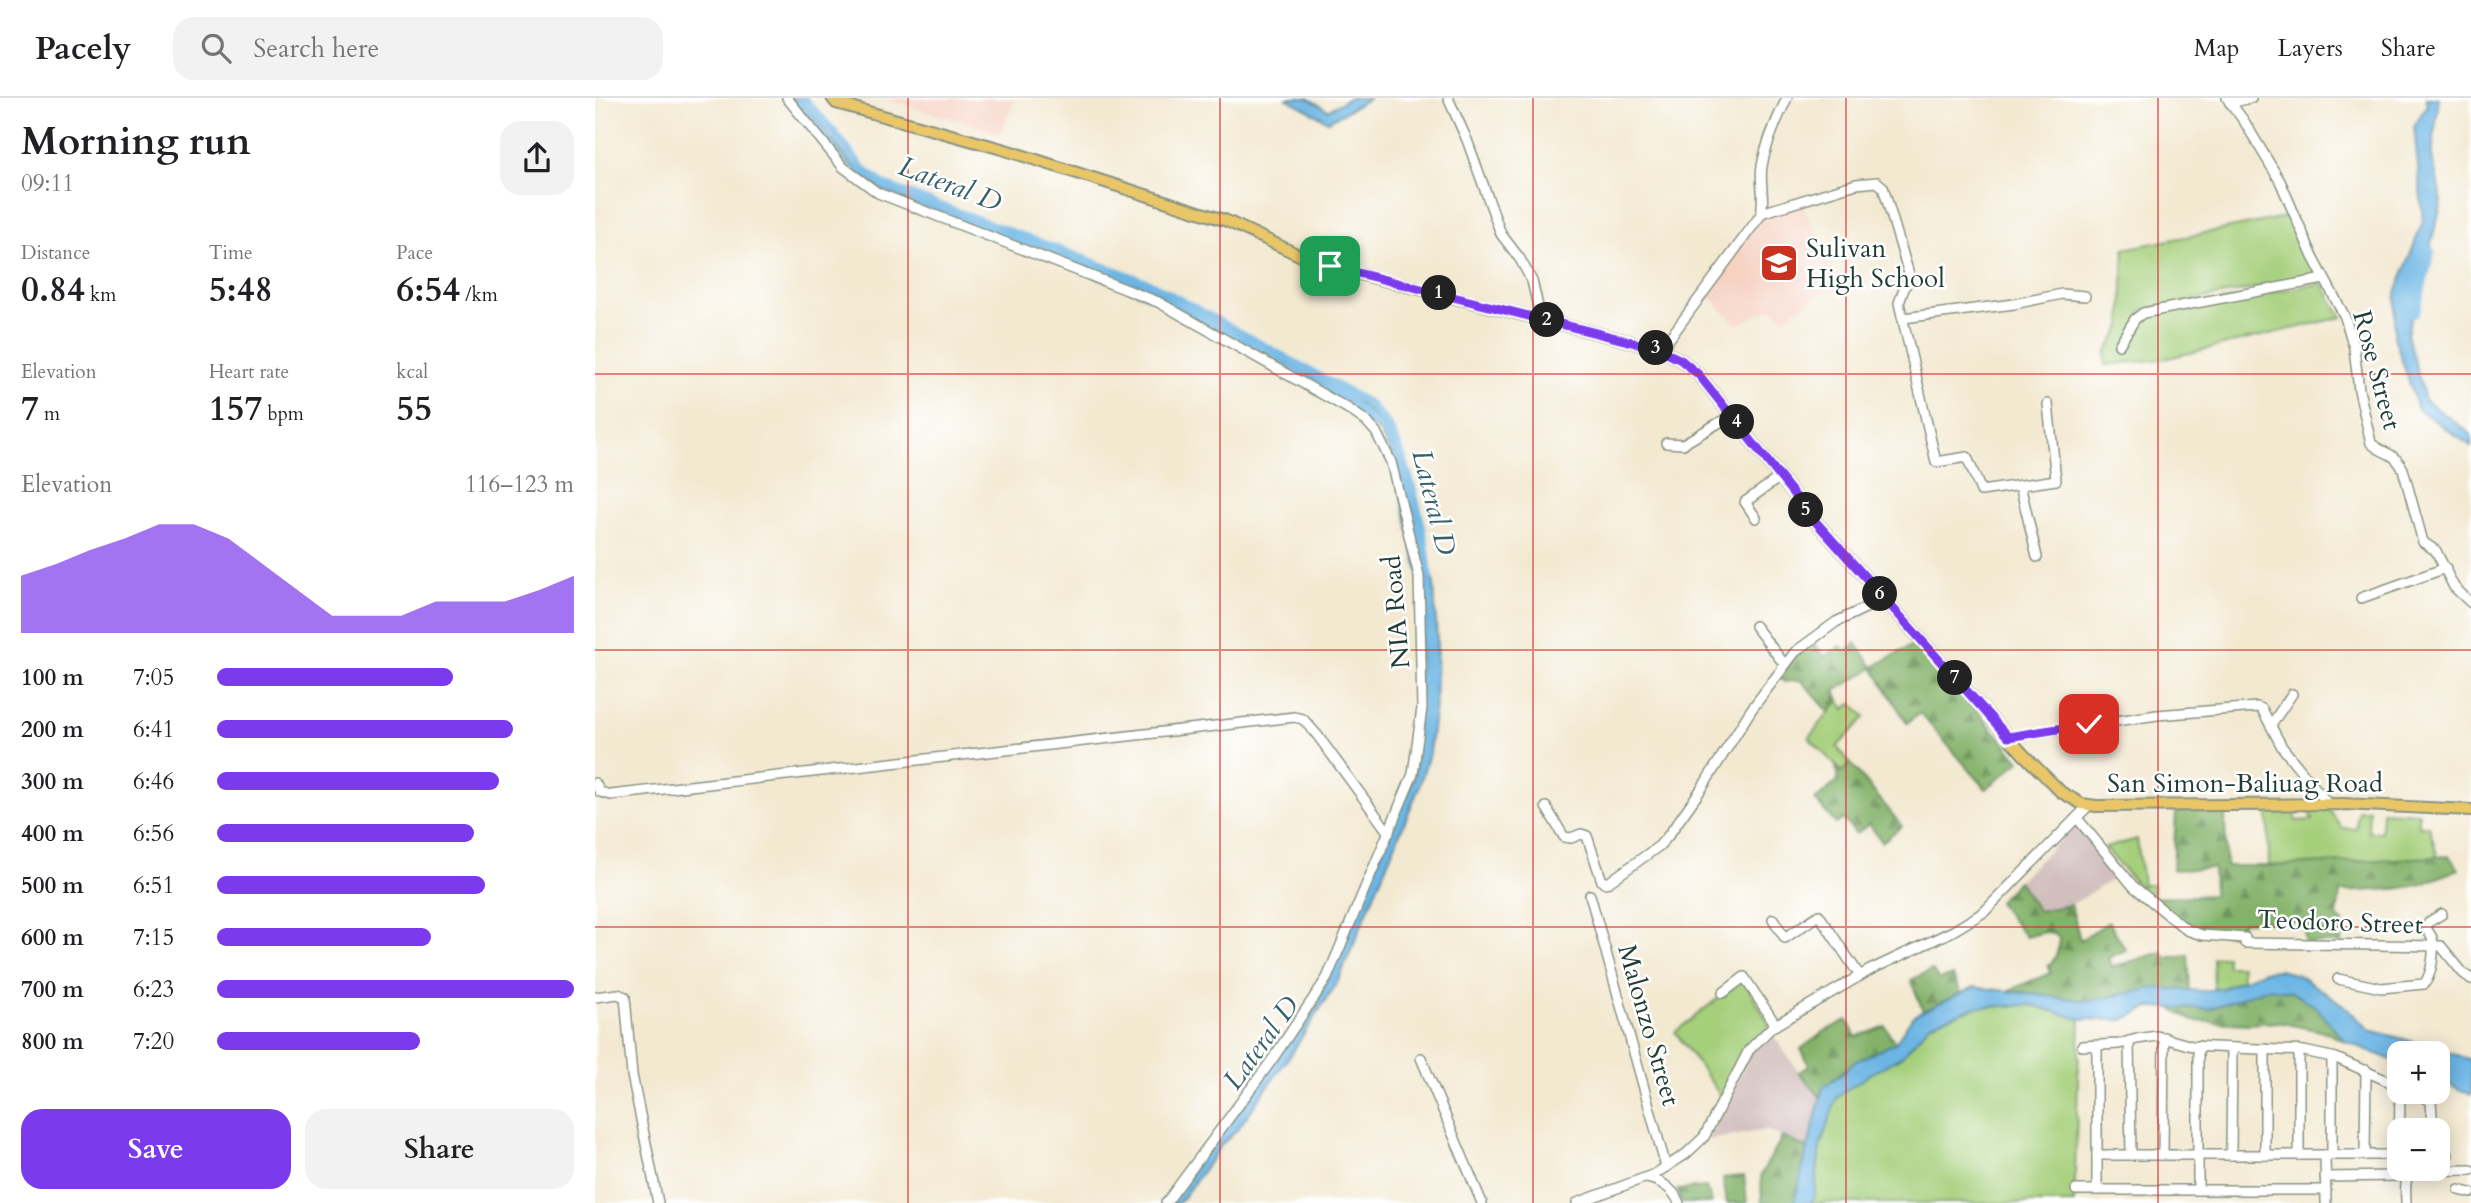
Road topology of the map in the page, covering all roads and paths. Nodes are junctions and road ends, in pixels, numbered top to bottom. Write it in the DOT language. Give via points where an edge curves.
graph roads {
  1 [pos="787,98"];
  2 [pos="832,98"];
  3 [pos="1448,98"];
  4 [pos="1787,98"];
  5 [pos="2251,98"];
  6 [pos="2229,100"];
  7 [pos="854,103"];
  8 [pos="1761,214"];
  9 [pos="2324,279"];
  10 [pos="2085,296"];
  11 [pos="1903,318"];
  12 [pos="1541,319"];
  13 [pos="2119,345"];
  14 [pos="1661,350"];
  15 [pos="2048,404"];
  16 [pos="1732,415"];
  17 [pos="1666,443"];
  18 [pos="1780,477"];
  19 [pos="2021,485"];
  20 [pos="1756,518"];
  21 [pos="2036,557"];
  22 [pos="2446,568"];
  23 [pos="2361,598"];
  24 [pos="1884,599"];
  25 [pos="2471,603"];
  26 [pos="1755,626"];
  27 [pos="1785,665"];
  28 [pos="2292,694"];
  29 [pos="2271,725"];
  30 [pos="2008,737"];
  31 [pos="595,783"];
  32 [pos="2329,804"];
  33 [pos="2089,805"];
  34 [pos="1546,807"];
  35 [pos="2471,810"];
  36 [pos="2077,817"];
  37 [pos="1389,833"];
  38 [pos="1590,895"];
  39 [pos="2442,914"];
  40 [pos="1773,919"];
  41 [pos="2432,946"];
  42 [pos="1860,976"];
  43 [pos="2338,979"];
  44 [pos="2471,979"];
  45 [pos="1723,993"];
  46 [pos="595,997"];
  47 [pos="1776,1025"];
  48 [pos="2165,1037"];
  49 [pos="2129,1041"];
  50 [pos="2082,1046"];
  51 [pos="2097,1046"];
  52 [pos="2198,1046"];
  53 [pos="2232,1048"];
  54 [pos="2266,1049"];
  55 [pos="2299,1050"];
  56 [pos="2332,1057"];
  57 [pos="1422,1058"];
  58 [pos="2366,1070"];
  59 [pos="2387,1080"];
  60 [pos="2098,1155"];
  61 [pos="2131,1155"];
  62 [pos="2163,1155"];
  63 [pos="2198,1155"];
  64 [pos="2231,1155"];
  65 [pos="2265,1155"];
  66 [pos="2299,1155"];
  67 [pos="2329,1155"];
  68 [pos="2365,1155"];
  69 [pos="2387,1155"];
  70 [pos="1666,1167"];
  71 [pos="2471,1170"];
  72 [pos="2387,1176"];
  73 [pos="2325,1177"];
  74 [pos="1644,1178"];
  75 [pos="2098,1189"];
  76 [pos="2198,1189"];
  77 [pos="2326,1189"];
  78 [pos="2076,1190"];
  79 [pos="2459,1190"];
  80 [pos="2471,1193"];
  81 [pos="658,1203"];
  82 [pos="1166,1203"];
  83 [pos="1482,1203"];
  84 [pos="1577,1203"];
  85 [pos="1679,1203"];
  86 [pos="2326,1203"];
  87 [pos="2406,1203"];
  1 -- 37 [label="street, NIA Road" via="843,167 878,193 1158,302 1347,408 1376,432 1396,477 1420,589 1422,708 1418,743 1413,775"];
  2 -- 7 [label="main road, San Simon-Baliuag Road" via="836,103"];
  3 -- 12 [label="street" via="1501,234 1532,281"];
  4 -- 8 [label="street" via="1762,168"];
  5 -- 6 [label="street"];
  6 -- 9 [label="street, Rose Street" via="2280,181"];
  7 -- 12 [label="main road, San Simon-Baliuag Road" via="1227,221 1339,269"];
  8 -- 11 [label="street" via="1857,184 1881,184 1909,274 1899,303"];
  8 -- 14 [label="street"];
  9 -- 13 [label="street" via="2143,313"];
  9 -- 22 [label="street, Rose Street" via="2345,317 2354,348 2371,443 2399,461 2423,542 2436,551"];
  10 -- 11 [label="street" via="2062,294"];
  11 -- 19 [label="street" via="1936,462 1967,457 1981,491"];
  12 -- 14 [label="main road, San Simon-Baliuag Road"];
  14 -- 16 [label="main road, San Simon-Baliuag Road" via="1699,375"];
  15 -- 19 [label="street" via="2056,480"];
  16 -- 17 [label="street" via="1683,444"];
  16 -- 18 [label="main road, San Simon-Baliuag Road"];
  18 -- 20 [label="street" via="1746,501"];
  18 -- 24 [label="main road, San Simon-Baliuag Road"];
  19 -- 21 [label="street"];
  22 -- 23 [label="street"];
  22 -- 25 [label="street, Rose Street" via="2454,587"];
  24 -- 27 [label="street" via="1830,626"];
  24 -- 30 [label="main road, San Simon-Baliuag Road"];
  26 -- 27 [label="street"];
  27 -- 34 [label="street" via="1668,836 1609,882 1602,881 1587,836 1564,837"];
  28 -- 29 [label="street"];
  29 -- 30 [label="street" via="2262,709 2250,706"];
  29 -- 32 [label="street"];
  30 -- 33 [label="main road, San Simon-Baliuag Road" via="2061,792"];
  31 -- 37 [label="street" via="600,792 611,795 1294,717 1303,719 1318,736"];
  32 -- 33 [label="main road, San Simon-Baliuag Road"];
  32 -- 35 [label="main road, San Simon-Baliuag Road"];
  33 -- 36 [label="street"];
  36 -- 41 [label="street, Teodoro Street" via="2133,886 2194,933 2245,938 2245,943"];
  36 -- 42 [label="street" via="1984,912"];
  37 -- 82 [label="street, NIA Road" via="1327,978"];
  38 -- 70 [label="street, Malonzo Street"];
  39 -- 41 [label="street" via="2426,928"];
  40 -- 42 [label="street" via="1785,937 1819,915"];
  41 -- 43 [label="street" via="2424,985 2381,988"];
  41 -- 44 [label="street, Teodoro Street" via="2444,948"];
  42 -- 47 [label="street"];
  45 -- 47 [label="street" via="1744,977"];
  46 -- 81 [label="street" via="625,997 632,1075"];
  47 -- 70 [label="street" via="1749,1050 1704,1137"];
  48 -- 49 [label="street"];
  48 -- 52 [label="street"];
  48 -- 62 [label="street"];
  49 -- 51 [label="street"];
  49 -- 61 [label="street"];
  50 -- 51 [label="street"];
  51 -- 60 [label="street"];
  52 -- 53 [label="street"];
  52 -- 63 [label="street"];
  53 -- 54 [label="street"];
  53 -- 64 [label="street"];
  54 -- 55 [label="street"];
  54 -- 65 [label="street"];
  55 -- 56 [label="street"];
  55 -- 66 [label="street"];
  56 -- 58 [label="street"];
  56 -- 67 [label="street"];
  57 -- 83 [label="street"];
  58 -- 59 [label="street"];
  58 -- 68 [label="street"];
  60 -- 61 [label="street"];
  60 -- 75 [label="street"];
  61 -- 62 [label="street"];
  62 -- 63 [label="street"];
  63 -- 64 [label="street"];
  63 -- 76 [label="street"];
  64 -- 65 [label="street"];
  65 -- 66 [label="street"];
  66 -- 67 [label="street"];
  67 -- 68 [label="street"];
  67 -- 73 [label="street"];
  68 -- 69 [label="street"];
  70 -- 74 [label="street"];
  71 -- 87 [label="street" via="2413,1171 2406,1180"];
  72 -- 73 [label="street"];
  73 -- 77 [label="street"];
  74 -- 84 [label="street"];
  74 -- 85 [label="street" via="1672,1189"];
  75 -- 76 [label="street"];
  75 -- 78 [label="street"];
  76 -- 77 [label="street"];
  77 -- 86 [label="street"];
  79 -- 80 [label="street"];
}
